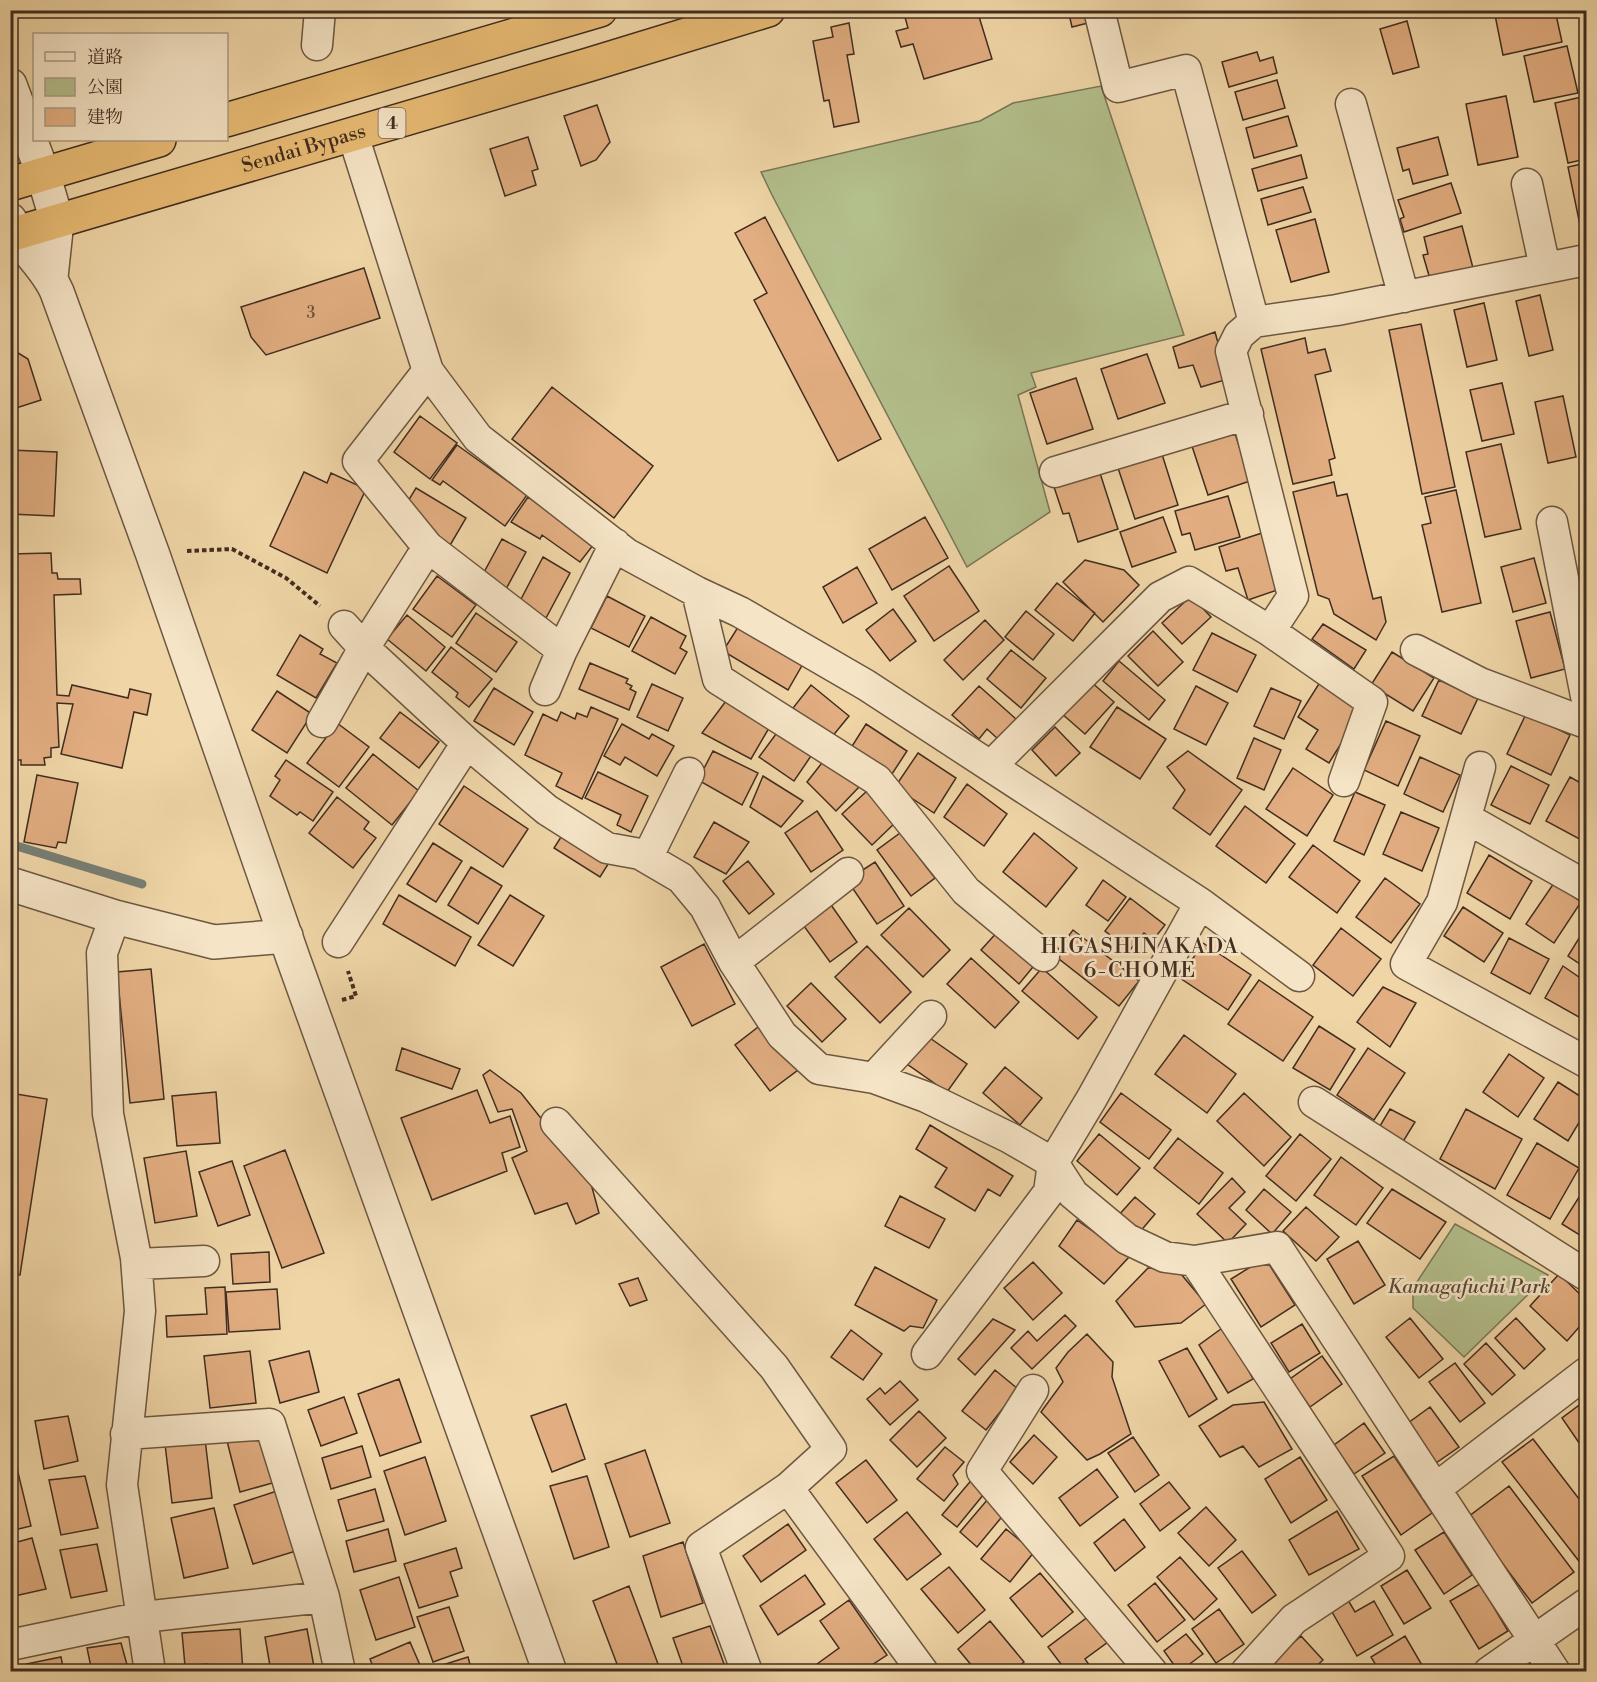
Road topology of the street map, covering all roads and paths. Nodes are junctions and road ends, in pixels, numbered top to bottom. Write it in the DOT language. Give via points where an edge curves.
graph roads {
  1 [pos="320,10"];
  2 [pos="600,10"];
  3 [pos="768,10"];
  4 [pos="1099,10"];
  5 [pos="317,45"];
  6 [pos="10,85"];
  7 [pos="1351,104"];
  8 [pos="228,119"];
  9 [pos="353,135"];
  10 [pos="156,141"];
  11 [pos="43,174"];
  12 [pos="10,184"];
  13 [pos="1527,184"];
  14 [pos="57,221"];
  15 [pos="12,230"];
  16 [pos="1587,260"];
  17 [pos="1545,268"];
  18 [pos="51,277"];
  19 [pos="1404,297"];
  20 [pos="1254,322"];
  21 [pos="429,371"];
  22 [pos="1248,414"];
  23 [pos="1056,472"];
  24 [pos="1552,522"];
  25 [pos="615,544"];
  26 [pos="428,548"];
  27 [pos="153,555"];
  28 [pos="697,592"];
  29 [pos="344,626"];
  30 [pos="1270,631"];
  31 [pos="364,648"];
  32 [pos="562,650"];
  33 [pos="1416,650"];
  34 [pos="545,690"];
  35 [pos="1587,696"];
  36 [pos="322,722"];
  37 [pos="1587,723"];
  38 [pos="467,743"];
  39 [pos="991,766"];
  40 [pos="1480,767"];
  41 [pos="688,773"];
  42 [pos="1344,781"];
  43 [pos="1466,818"];
  44 [pos="647,858"];
  45 [pos="848,873"];
  46 [pos="10,884"];
  47 [pos="1587,886"];
  48 [pos="1200,903"];
  49 [pos="115,917"];
  50 [pos="286,936"];
  51 [pos="338,942"];
  52 [pos="1044,956"];
  53 [pos="734,962"];
  54 [pos="1299,975"];
  55 [pos="341,1001"];
  56 [pos="930,1016"];
  57 [pos="1587,1062"];
  58 [pos="874,1078"];
  59 [pos="1314,1102"];
  60 [pos="556,1123"];
  61 [pos="1053,1163"];
  62 [pos="204,1261"];
  63 [pos="1195,1261"];
  64 [pos="137,1264"];
  65 [pos="1587,1275"];
  66 [pos="927,1354"];
  67 [pos="1587,1373"];
  68 [pos="1033,1390"];
  69 [pos="126,1434"];
  70 [pos="788,1488"];
  71 [pos="1435,1489"];
  72 [pos="324,1597"];
  73 [pos="1587,1604"];
  74 [pos="143,1617"];
  75 [pos="1534,1640"];
  76 [pos="10,1645"];
  77 [pos="150,1671"];
  78 [pos="340,1671"];
  79 [pos="550,1671"];
  80 [pos="747,1671"];
  81 [pos="923,1671"];
  82 [pos="1152,1671"];
  83 [pos="1245,1671"];
  84 [pos="1489,1671"];
  85 [pos="1555,1671"];
  1 -- 5 [label="street"];
  2 -- 8 [label="highway"];
  3 -- 9 [label="highway, Sendai Bypass / 4"];
  4 -- 20 [label="street" via="1118,87 1186,70"];
  6 -- 11 [label="street"];
  7 -- 19 [label="street"];
  9 -- 14 [label="highway, Sendai Bypass / 4"];
  9 -- 21 [label="street"];
  10 -- 11 [label="highway"];
  11 -- 12 [label="highway"];
  11 -- 14 [label="street"];
  13 -- 17 [label="street"];
  14 -- 15 [label="highway, Sendai Bypass / 4"];
  14 -- 18 [label="street"];
  15 -- 18 [label="street"];
  16 -- 17 [label="street"];
  17 -- 19 [label="street"];
  18 -- 27 [label="street"];
  19 -- 20 [label="street"];
  20 -- 22 [label="street" via="1239,335 1231,351"];
  21 -- 25 [label="street" via="478,438"];
  21 -- 26 [label="street" via="358,460"];
  22 -- 23 [label="street"];
  22 -- 30 [label="street" via="1293,596"];
  24 -- 35 [label="street"];
  25 -- 28 [label="street"];
  25 -- 32 [label="street"];
  26 -- 31 [label="street"];
  26 -- 32 [label="street"];
  27 -- 29 [label="path" via="232,549 286,578"];
  27 -- 50 [label="street"];
  28 -- 39 [label="street" via="740,612 866,685"];
  28 -- 52 [label="street" via="718,679 877,780 966,891"];
  29 -- 31 [label="street"];
  30 -- 39 [label="street" via="1189,582 1160,597"];
  30 -- 42 [label="street" via="1372,702"];
  31 -- 36 [label="street"];
  31 -- 38 [label="street"];
  32 -- 34 [label="street"];
  33 -- 37 [label="street" via="1480,683"];
  38 -- 44 [label="street" via="557,816 607,848"];
  38 -- 51 [label="street"];
  39 -- 48 [label="street"];
  40 -- 43 [label="street"];
  41 -- 44 [label="street"];
  43 -- 47 [label="street"];
  43 -- 57 [label="street" via="1442,902 1406,964"];
  44 -- 53 [label="street" via="681,878 705,907"];
  45 -- 53 [label="street"];
  46 -- 49 [label="street"];
  48 -- 54 [label="street"];
  48 -- 61 [label="street"];
  49 -- 50 [label="street" via="214,942"];
  49 -- 64 [label="street" via="102,953 108,1114"];
  50 -- 79 [label="street"];
  51 -- 55 [label="path" via="356,996"];
  53 -- 58 [label="street" via="782,1035 819,1070"];
  56 -- 58 [label="street"];
  58 -- 61 [label="street" via="926,1097"];
  59 -- 65 [label="street"];
  60 -- 70 [label="street" via="774,1367 831,1449"];
  61 -- 63 [label="street" via="1073,1194 1127,1239 1165,1257"];
  61 -- 66 [label="street" via="1048,1192"];
  62 -- 64 [label="street"];
  63 -- 71 [label="street" via="1277,1247"];
  63 -- 83 [label="street" via="1389,1556 1294,1618"];
  64 -- 69 [label="street" via="140,1311"];
  67 -- 71 [label="street"];
  68 -- 82 [label="street" via="982,1471"];
  69 -- 72 [label="street" via="270,1424"];
  69 -- 74 [label="street" via="122,1485"];
  70 -- 80 [label="street" via="701,1547"];
  70 -- 81 [label="street"];
  71 -- 75 [label="street"];
  72 -- 74 [label="street"];
  72 -- 78 [label="street"];
  73 -- 75 [label="street"];
  74 -- 76 [label="street"];
  74 -- 77 [label="street"];
  75 -- 84 [label="street"];
  75 -- 85 [label="street"];
}
